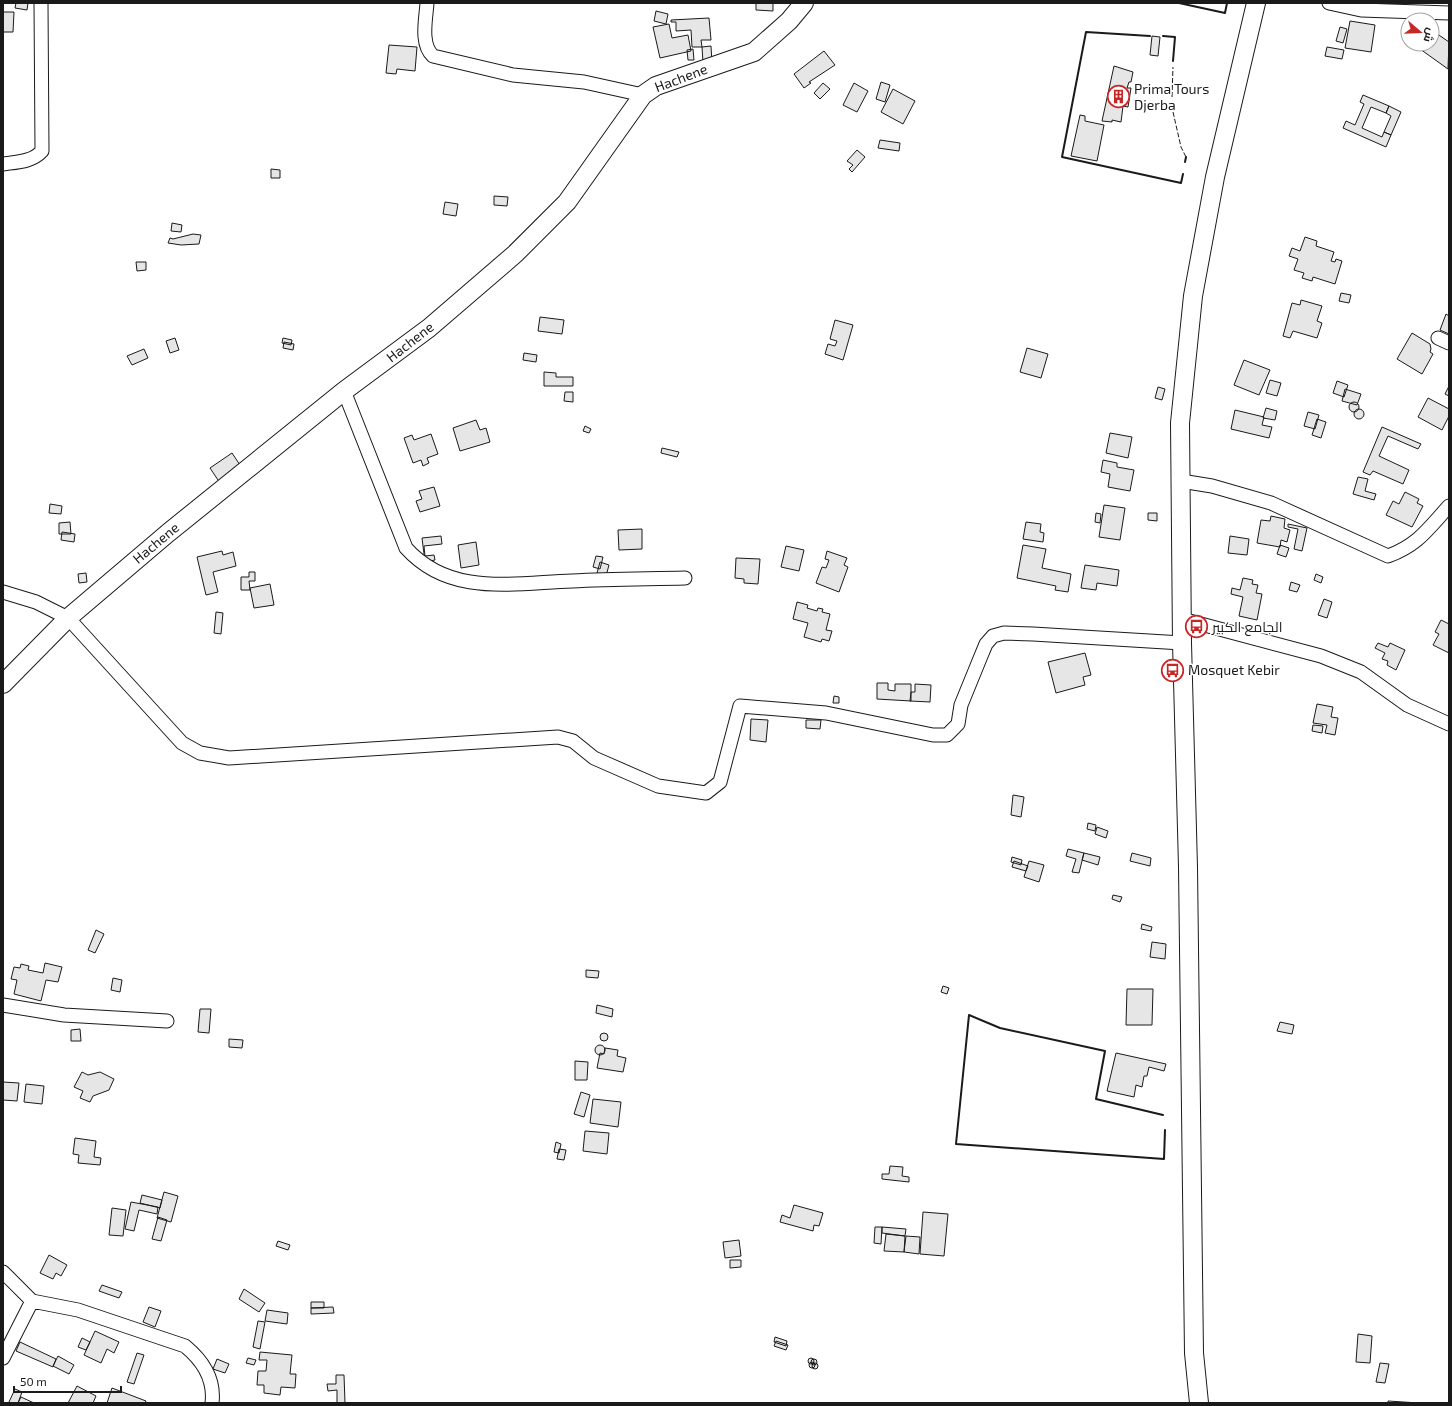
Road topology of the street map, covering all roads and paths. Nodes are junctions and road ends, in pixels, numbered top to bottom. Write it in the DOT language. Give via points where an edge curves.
graph roads {
  1 [pos="41,3"];
  2 [pos="427,3"];
  3 [pos="804,3"];
  4 [pos="1256,3"];
  5 [pos="1329,3"];
  6 [pos="1449,13"];
  7 [pos="643,95"];
  8 [pos="3,164"];
  9 [pos="344,391"];
  10 [pos="1181,481"];
  11 [pos="1449,506"];
  12 [pos="685,578"];
  13 [pos="3,592"];
  14 [pos="68,618"];
  15 [pos="1182,618"];
  16 [pos="1182,643"];
  17 [pos="3,684"];
  18 [pos="1449,724"];
  19 [pos="3,1005"];
  20 [pos="167,1021"];
  21 [pos="3,1272"];
  22 [pos="32,1301"];
  23 [pos="3,1358"];
  24 [pos="212,1403"];
  25 [pos="1199,1403"];
  1 -- 8 [label="street" via="42,151 29,160"];
  2 -- 7 [label="street" via="426,42 428,52 434,56 513,76 578,81"];
  3 -- 7 [label="main road, Hachene" via="789,21 754,52 656,86"];
  4 -- 10 [label="main road" via="1215,177 1193,296 1180,423"];
  5 -- 6 [label="street" via="1361,10"];
  7 -- 9 [label="main road, Hachene" via="567,202 515,254 429,328"];
  9 -- 12 [label="street" via="406,548 415,558 445,576 472,583 500,585 571,580"];
  9 -- 14 [label="main road, Hachene" via="174,528"];
  10 -- 11 [label="street" via="1212,486 1271,503 1388,556 1417,542"];
  10 -- 15 [label="main road"];
  13 -- 14 [label="street" via="36,602"];
  14 -- 16 [label="street" via="182,742 200,754 229,758 558,737 573,741 594,758 658,786 706,793 720,782 740,706 826,713 933,735 947,735 958,724 961,705 986,644 993,636 1004,633"];
  14 -- 17 [label="main road, Hachene"];
  15 -- 16 [label="main road"];
  15 -- 18 [label="street" via="1300,650 1361,672 1407,705"];
  16 -- 25 [label="main road" via="1188,867 1194,1345"];
  19 -- 20 [label="street" via="64,1015"];
  21 -- 22 [label="street"];
  22 -- 23 [label="street"];
  22 -- 24 [label="street" via="78,1310 185,1346 198,1358 209,1378 213,1394"];
}
